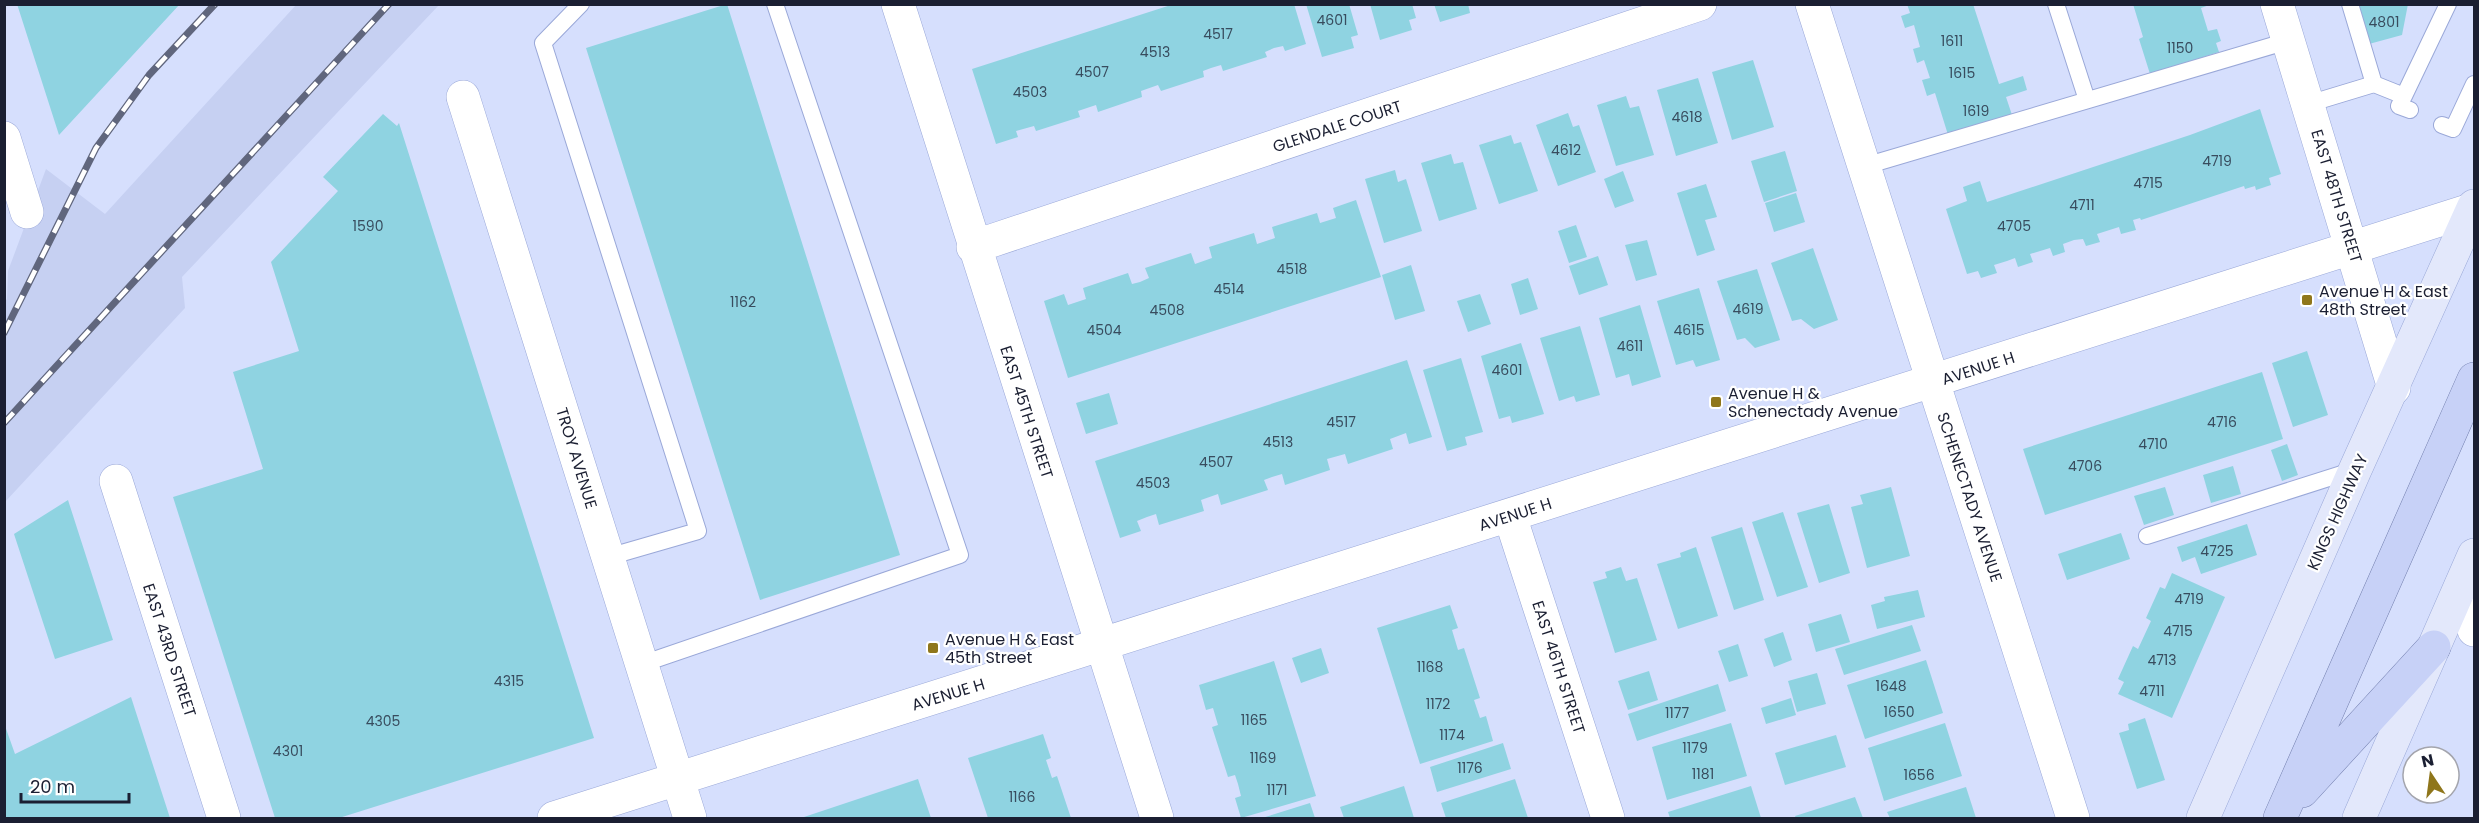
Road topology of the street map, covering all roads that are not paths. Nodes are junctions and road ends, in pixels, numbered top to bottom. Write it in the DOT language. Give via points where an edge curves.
graph roads {
  1 [pos="581,4"];
  2 [pos="775,4"];
  3 [pos="898,4"];
  4 [pos="1700,4"];
  5 [pos="1812,4"];
  6 [pos="2056,4"];
  7 [pos="2277,4"];
  8 [pos="2350,4"];
  9 [pos="2448,11"];
  10 [pos="2288,41"];
  11 [pos="2471,79"];
  12 [pos="2374,84"];
  13 [pos="463,98"];
  14 [pos="2087,100"];
  15 [pos="2308,104"];
  16 [pos="2442,124"];
  17 [pos="4,138"];
  18 [pos="1864,166"];
  19 [pos="2474,208"];
  20 [pos="27,212"];
  21 [pos="974,248"];
  22 [pos="2353,248"];
  23 [pos="2475,379"];
  24 [pos="1934,382"];
  25 [pos="2394,388"];
  26 [pos="2355,470"];
  27 [pos="116,481"];
  28 [pos="1510,516"];
  29 [pos="2147,536"];
  30 [pos="2475,555"];
  31 [pos="608,557"];
  32 [pos="2461,586"];
  33 [pos="2475,630"];
  34 [pos="1102,646"];
  35 [pos="2434,647"];
  36 [pos="642,664"];
  37 [pos="678,779"];
  38 [pos="2281,815"];
  39 [pos="224,819"];
  40 [pos="554,819"];
  41 [pos="690,819"];
  42 [pos="1157,819"];
  43 [pos="1608,819"];
  44 [pos="2073,819"];
  45 [pos="2203,819"];
  46 [pos="2359,819"];
  1 -- 31 [label="lane" via="543,43 698,531"];
  2 -- 36 [label="lane" via="960,555"];
  3 -- 21 [label="street, EAST 45TH STREET"];
  4 -- 21 [label="street, GLENDALE COURT"];
  5 -- 18 [label="street, SCHENECTADY AVENUE"];
  6 -- 14 [label="lane"];
  7 -- 10 [label="street, EAST 48TH STREET"];
  8 -- 12 [label="lane"];
  9 -- 12 [label="lane" via="2410,95"];
  10 -- 14 [label="lane"];
  10 -- 15 [label="street, EAST 48TH STREET"];
  11 -- 16 [label="lane" via="2457,105 2453,129"];
  12 -- 15 [label="lane"];
  13 -- 31 [label="street, TROY AVENUE"];
  14 -- 18 [label="lane"];
  15 -- 22 [label="street, EAST 48TH STREET"];
  17 -- 20 [label="street"];
  18 -- 24 [label="street, SCHENECTADY AVENUE"];
  19 -- 22 [label="street, AVENUE H"];
  19 -- 25 [label="street, KINGS HIGHWAY"];
  21 -- 34 [label="street, EAST 45TH STREET"];
  22 -- 24 [label="street, AVENUE H"];
  22 -- 25 [label="street, EAST 48TH STREET"];
  23 -- 38 [label="main road"];
  24 -- 28 [label="street, AVENUE H"];
  24 -- 44 [label="street, SCHENECTADY AVENUE"];
  25 -- 26 [label="street, KINGS HIGHWAY"];
  26 -- 29 [label="lane"];
  26 -- 45 [label="street, KINGS HIGHWAY"];
  27 -- 39 [label="street, EAST 43RD STREET"];
  28 -- 34 [label="street, AVENUE H"];
  28 -- 43 [label="street, EAST 46TH STREET"];
  30 -- 32 [label="street"];
  31 -- 36 [label="street, TROY AVENUE"];
  32 -- 33 [label="street"];
  32 -- 35 [label="street"];
  34 -- 37 [label="street, AVENUE H"];
  34 -- 42 [label="street, EAST 45TH STREET"];
  35 -- 38 [label="main road"];
  35 -- 46 [label="street"];
  36 -- 37 [label="street, TROY AVENUE"];
  37 -- 40 [label="street, AVENUE H"];
  37 -- 41 [label="street, TROY AVENUE"];
}
